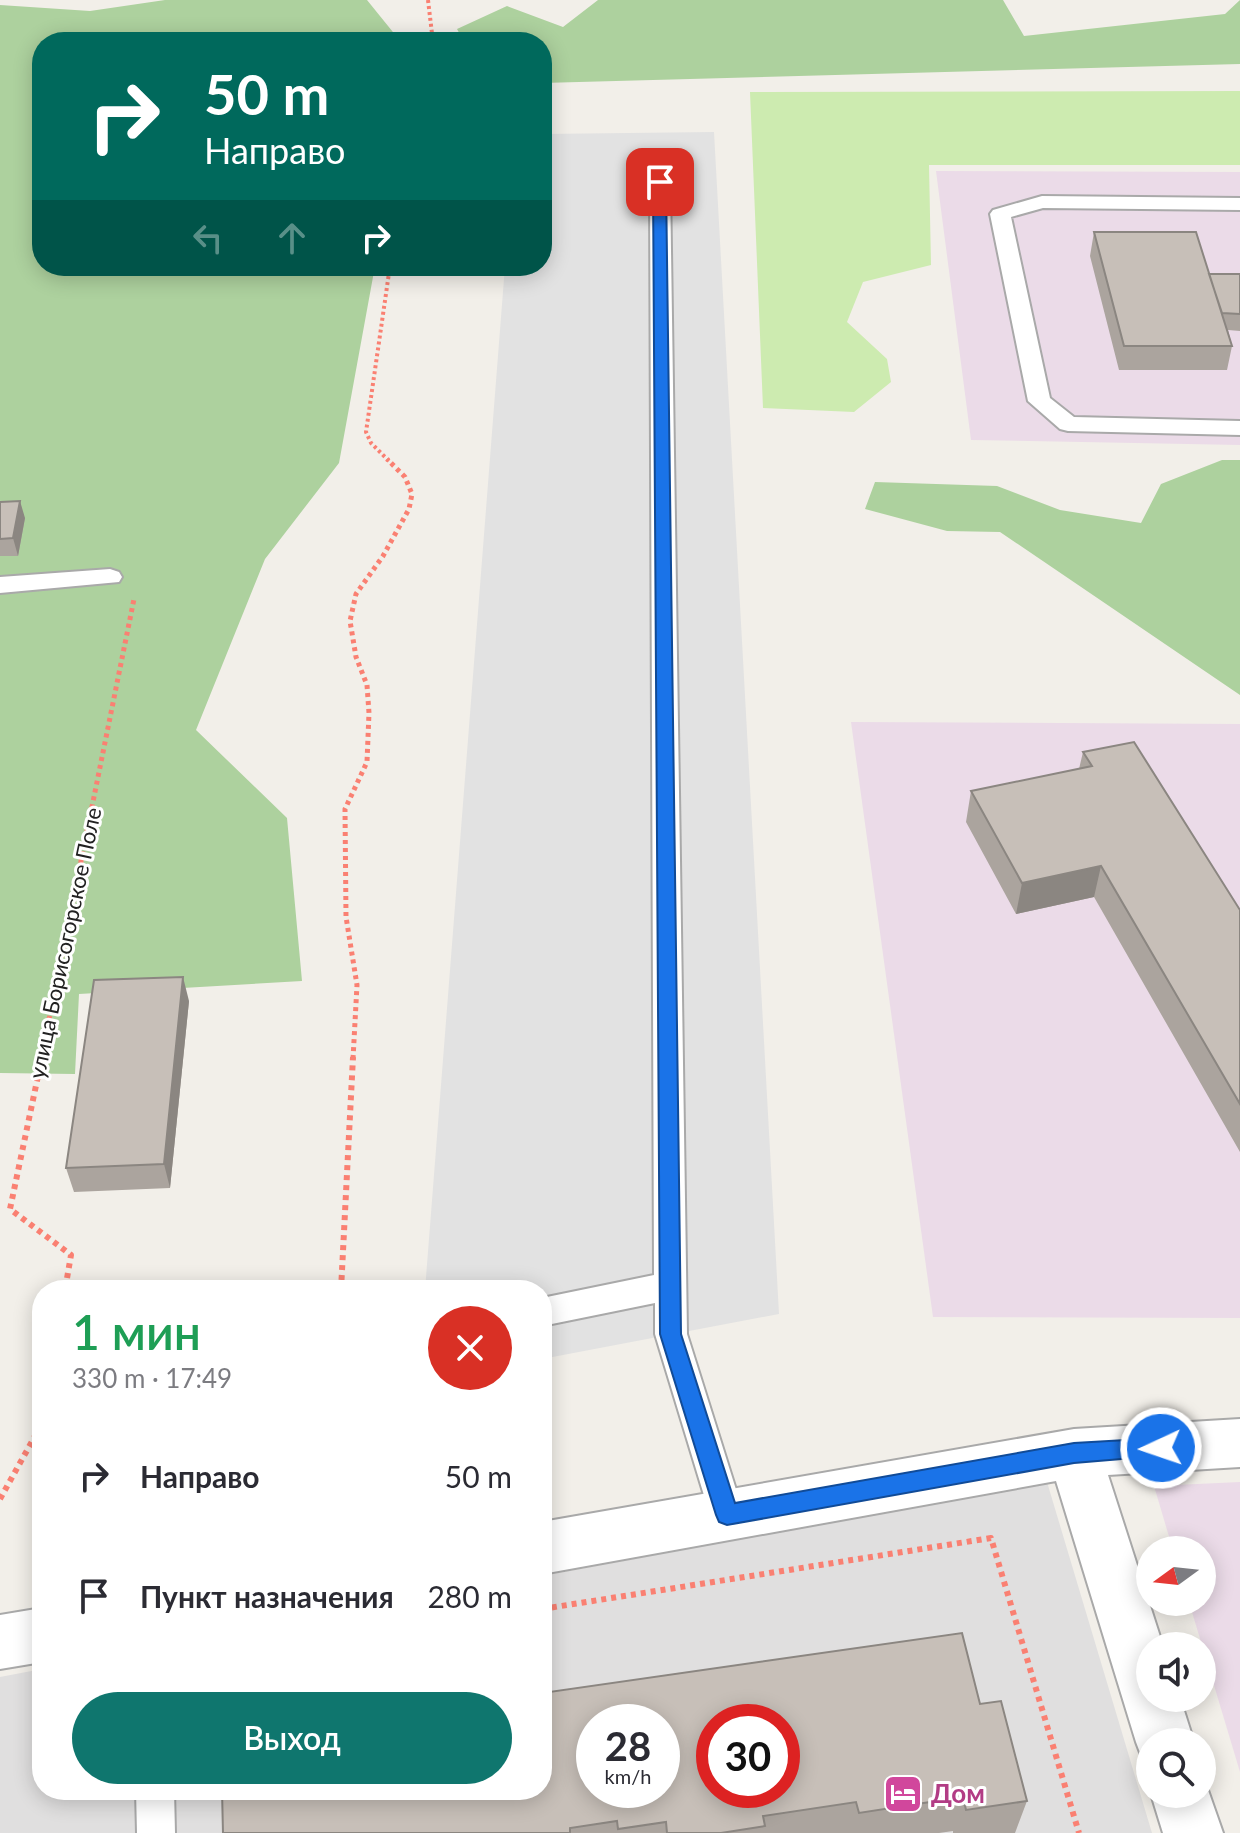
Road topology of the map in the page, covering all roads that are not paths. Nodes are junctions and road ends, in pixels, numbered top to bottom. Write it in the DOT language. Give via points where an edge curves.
graph roads {
  1 [pos="660,182"];
  2 [pos="1240,204"];
  3 [pos="1240,428"];
  4 [pos="110,577"];
  5 [pos="0,585"];
  6 [pos="670,1286"];
  7 [pos="552,1310"];
  8 [pos="1240,1443"];
  9 [pos="1074,1453"];
  10 [pos="727,1515"];
  11 [pos="552,1546"];
  12 [pos="32,1637"];
  13 [pos="0,1642"];
  14 [pos="1136,1651"];
  15 [pos="155,1800"];
  16 [pos="1185,1808"];
  17 [pos="156,1833"];
  18 [pos="1193,1833"];
  1 -- 6 [label="lane"];
  2 -- 3 [label="lane" via="1042,202 1000,214 1039,401 1068,424"];
  4 -- 5 [label="lane"];
  6 -- 7 [label="lane"];
  6 -- 10 [label="lane" via="671,1334"];
  8 -- 9 [label="street"];
  9 -- 10 [label="street"];
  9 -- 14 [label="street"];
  10 -- 11 [label="street"];
  12 -- 13 [label="street"];
  15 -- 17 [label="lane"];
  16 -- 18 [label="street"];
}
